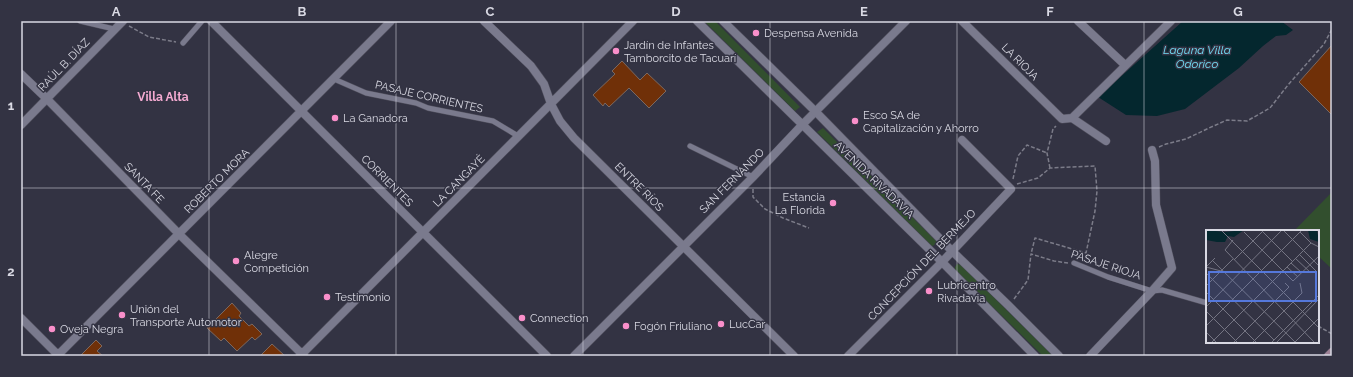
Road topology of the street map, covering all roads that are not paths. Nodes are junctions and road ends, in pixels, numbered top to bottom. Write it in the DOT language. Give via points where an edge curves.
graph roads {
  1 [pos="80,21"];
  2 [pos="123,21"];
  3 [pos="202,21"];
  4 [pos="210,21"];
  5 [pos="391,21"];
  6 [pos="484,21"];
  7 [pos="633,21"];
  8 [pos="697,21"];
  9 [pos="723,21"];
  10 [pos="906,21"];
  11 [pos="962,21"];
  12 [pos="1078,21"];
  13 [pos="1170,21"];
  14 [pos="114,29"];
  15 [pos="183,43"];
  16 [pos="1125,65"];
  17 [pos="21,74"];
  18 [pos="334,79"];
  19 [pos="47,99"];
  20 [pos="551,104"];
  21 [pos="301,112"];
  22 [pos="816,112"];
  23 [pos="1072,118"];
  24 [pos="802,125"];
  25 [pos="21,126"];
  26 [pos="518,136"];
  27 [pos="962,140"];
  28 [pos="1106,141"];
  29 [pos="690,146"];
  30 [pos="1152,150"];
  31 [pos="753,177"];
  32 [pos="424,232"];
  33 [pos="179,234"];
  34 [pos="683,246"];
  35 [pos="952,251"];
  36 [pos="942,262"];
  37 [pos="1074,264"];
  38 [pos="1152,291"];
  39 [pos="1206,303"];
  40 [pos="21,318"];
  41 [pos="1332,352"];
  42 [pos="302,355"];
  43 [pos="58,356"];
  44 [pos="547,356"];
  45 [pos="574,356"];
  46 [pos="794,356"];
  47 [pos="848,356"];
  48 [pos="1035,356"];
  49 [pos="1058,356"];
  50 [pos="1090,356"];
  51 [pos="1328,356"];
  1 -- 14 [label="lane"];
  2 -- 14 [label="street, RAÚL B. DÍAZ"];
  3 -- 15 [label="lane"];
  4 -- 21 [label="street, CORRIENTES"];
  5 -- 18 [label="street, ROBERTO MORA"];
  6 -- 20 [label="street, ENTRE RÍOS" via="531,66 544,84"];
  7 -- 20 [label="street, LA CANGAYÉ"];
  8 -- 24 [label="street, AVENIDA RIVADAVIA"];
  9 -- 22 [label="street, AVENIDA RIVADAVIA"];
  10 -- 22 [label="street, SAN FERNANDO"];
  11 -- 23 [label="street, LA RIOJA" via="1062,119"];
  12 -- 16 [label="street"];
  13 -- 16 [label="street"];
  14 -- 19 [label="street, RAÚL B. DÍAZ"];
  16 -- 23 [label="street"];
  17 -- 19 [label="street, SANTA FE"];
  18 -- 21 [label="street, ROBERTO MORA"];
  18 -- 26 [label="lane, PASAJE CORRIENTES" via="366,93 493,121"];
  19 -- 25 [label="street, RAÚL B. DÍAZ"];
  19 -- 33 [label="street, SANTA FE"];
  20 -- 26 [label="street, LA CANGAYÉ"];
  20 -- 34 [label="street, ENTRE RÍOS" via="560,121 574,138"];
  21 -- 32 [label="street, CORRIENTES"];
  21 -- 33 [label="street, ROBERTO MORA"];
  22 -- 24 [label="street, SAN FERNANDO"];
  22 -- 35 [label="street, AVENIDA RIVADAVIA"];
  23 -- 28 [label="street"];
  24 -- 31 [label="street, SAN FERNANDO"];
  24 -- 36 [label="street, AVENIDA RIVADAVIA"];
  26 -- 32 [label="street, LA CANGAYÉ"];
  27 -- 35 [label="street, CONCEPCIÓN DEL BERMEJO" via="1011,189"];
  29 -- 31 [label="lane"];
  30 -- 38 [label="street" via="1156,205 1172,268"];
  31 -- 34 [label="street, SAN FERNANDO"];
  32 -- 42 [label="street, LA CANGAYÉ"];
  32 -- 44 [label="street, CORRIENTES"];
  33 -- 42 [label="street, SANTA FE"];
  33 -- 43 [label="street, ROBERTO MORA"];
  34 -- 45 [label="street, SAN FERNANDO"];
  34 -- 46 [label="street, ENTRE RÍOS"];
  35 -- 36 [label="street, CONCEPCIÓN DEL BERMEJO"];
  35 -- 49 [label="street, AVENIDA RIVADAVIA"];
  36 -- 47 [label="street, CONCEPCIÓN DEL BERMEJO"];
  36 -- 48 [label="street, AVENIDA RIVADAVIA"];
  37 -- 38 [label="lane, PASAJE RIOJA"];
  38 -- 39 [label="lane, PASAJE RIOJA" via="1162,290"];
  38 -- 50 [label="street"];
  40 -- 43 [label="street"];
  41 -- 51 [label="main road"];
}
